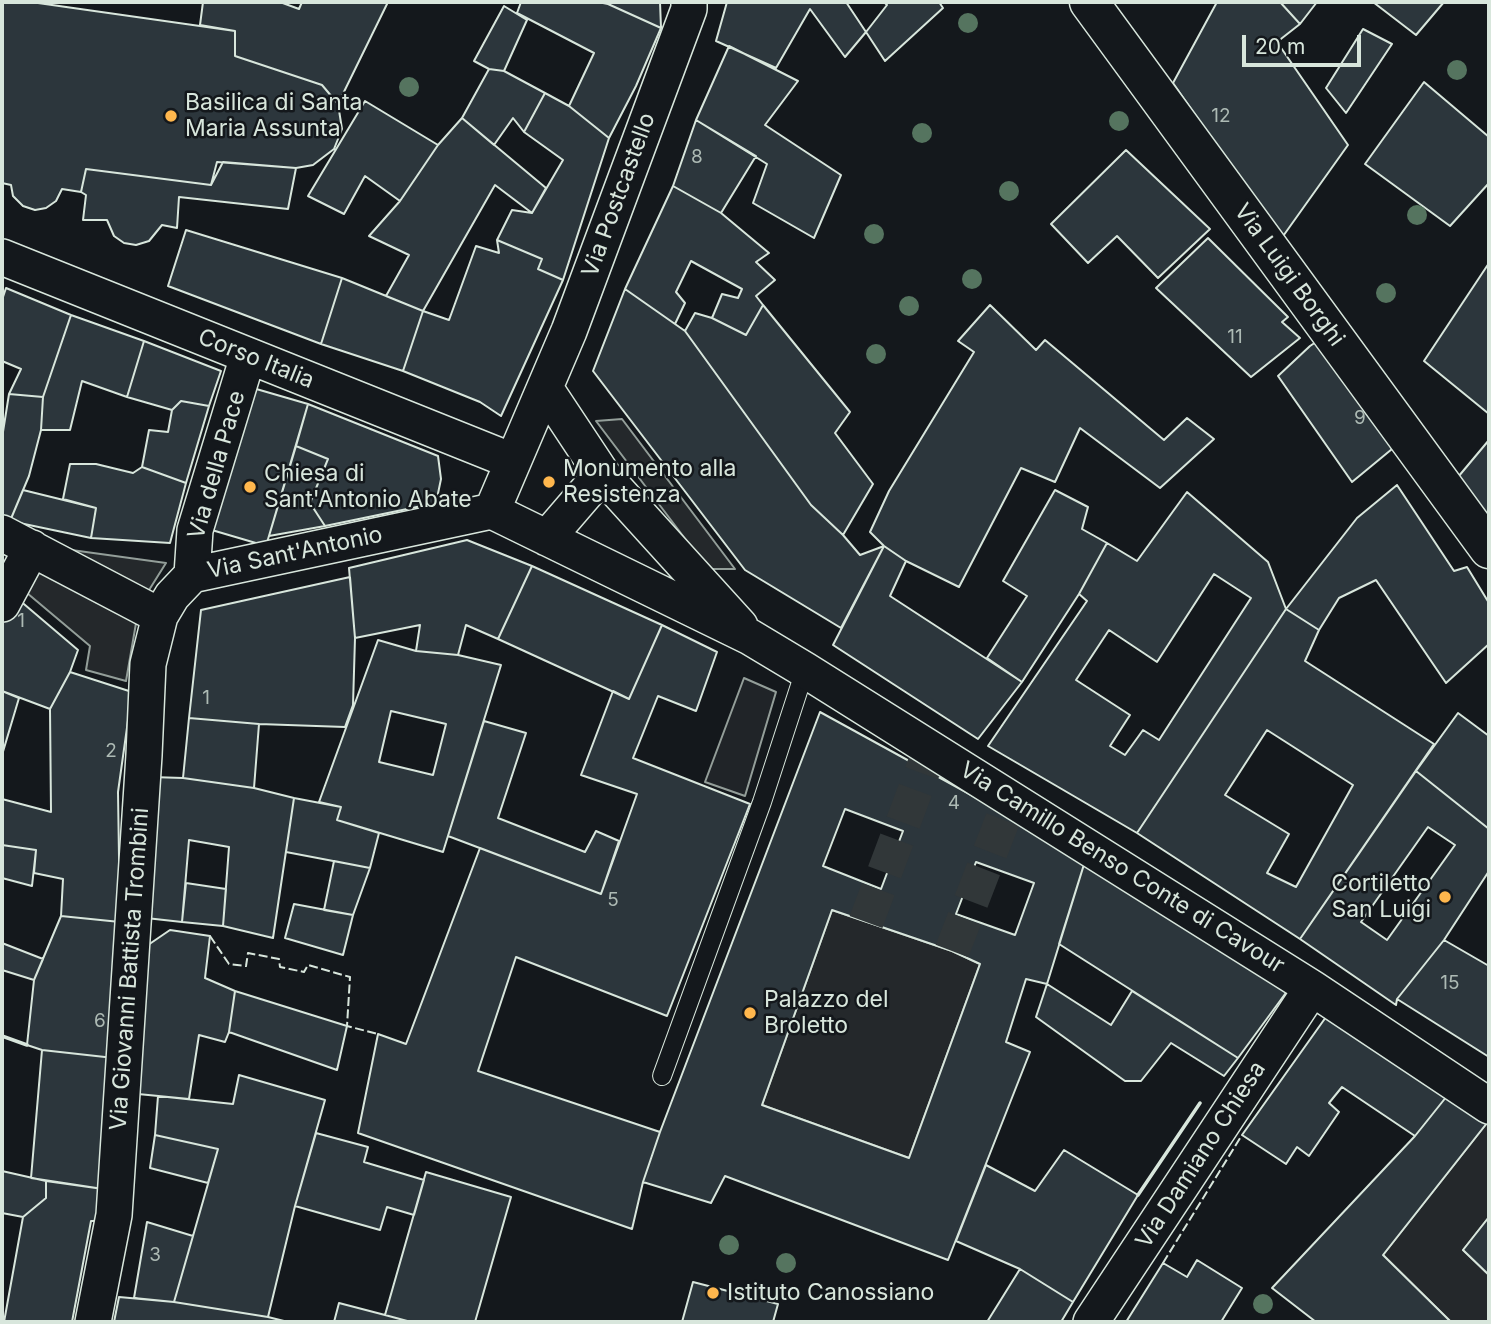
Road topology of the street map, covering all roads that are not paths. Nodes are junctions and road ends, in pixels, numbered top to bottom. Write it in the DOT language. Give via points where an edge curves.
graph roads {
  1 [pos="689,2"];
  2 [pos="1095,4"];
  3 [pos="2,257"];
  4 [pos="248,356"];
  5 [pos="545,388"];
  6 [pos="512,461"];
  7 [pos="602,474"];
  8 [pos="492,511"];
  9 [pos="547,538"];
  10 [pos="27,546"];
  11 [pos="1489,549"];
  12 [pos="192,575"];
  13 [pos="2,604"];
  14 [pos="160,616"];
  15 [pos="750,637"];
  16 [pos="805,670"];
  17 [pos="1312,988"];
  18 [pos="662,1076"];
  19 [pos="1489,1106"];
  20 [pos="93,1322"];
  21 [pos="1091,1322"];
  1 -- 5 [label="street, Via Postcastello"];
  2 -- 11 [label="street, Via Luigi Borghi"];
  3 -- 4 [label="street, Corso Italia"];
  4 -- 6 [label="street, Corso Italia"];
  4 -- 12 [label="street, Via della Pace" via="195,530"];
  5 -- 6 [label="street, Via Postcastello"];
  5 -- 7 [label="street"];
  6 -- 8 [label="street, Via Postcastello"];
  7 -- 9 [label="street"];
  7 -- 15 [label="street"];
  8 -- 9 [label="street"];
  8 -- 12 [label="street, Via Sant'Antonio"];
  9 -- 15 [label="street"];
  10 -- 13 [label="street"];
  10 -- 14 [label="street"];
  12 -- 14 [label="street, Via Sant'Antonio"];
  14 -- 20 [label="street, Via Giovanni Battista Trombini" via="148,664 114,1215"];
  15 -- 16 [label="street, Via Camillo Benso Conte di Cavour"];
  16 -- 17 [label="street, Via Camillo Benso Conte di Cavour"];
  16 -- 18 [label="lane"];
  17 -- 19 [label="street, Via Camillo Benso Conte di Cavour"];
  17 -- 21 [label="street, Via Damiano Chiesa"];
}
